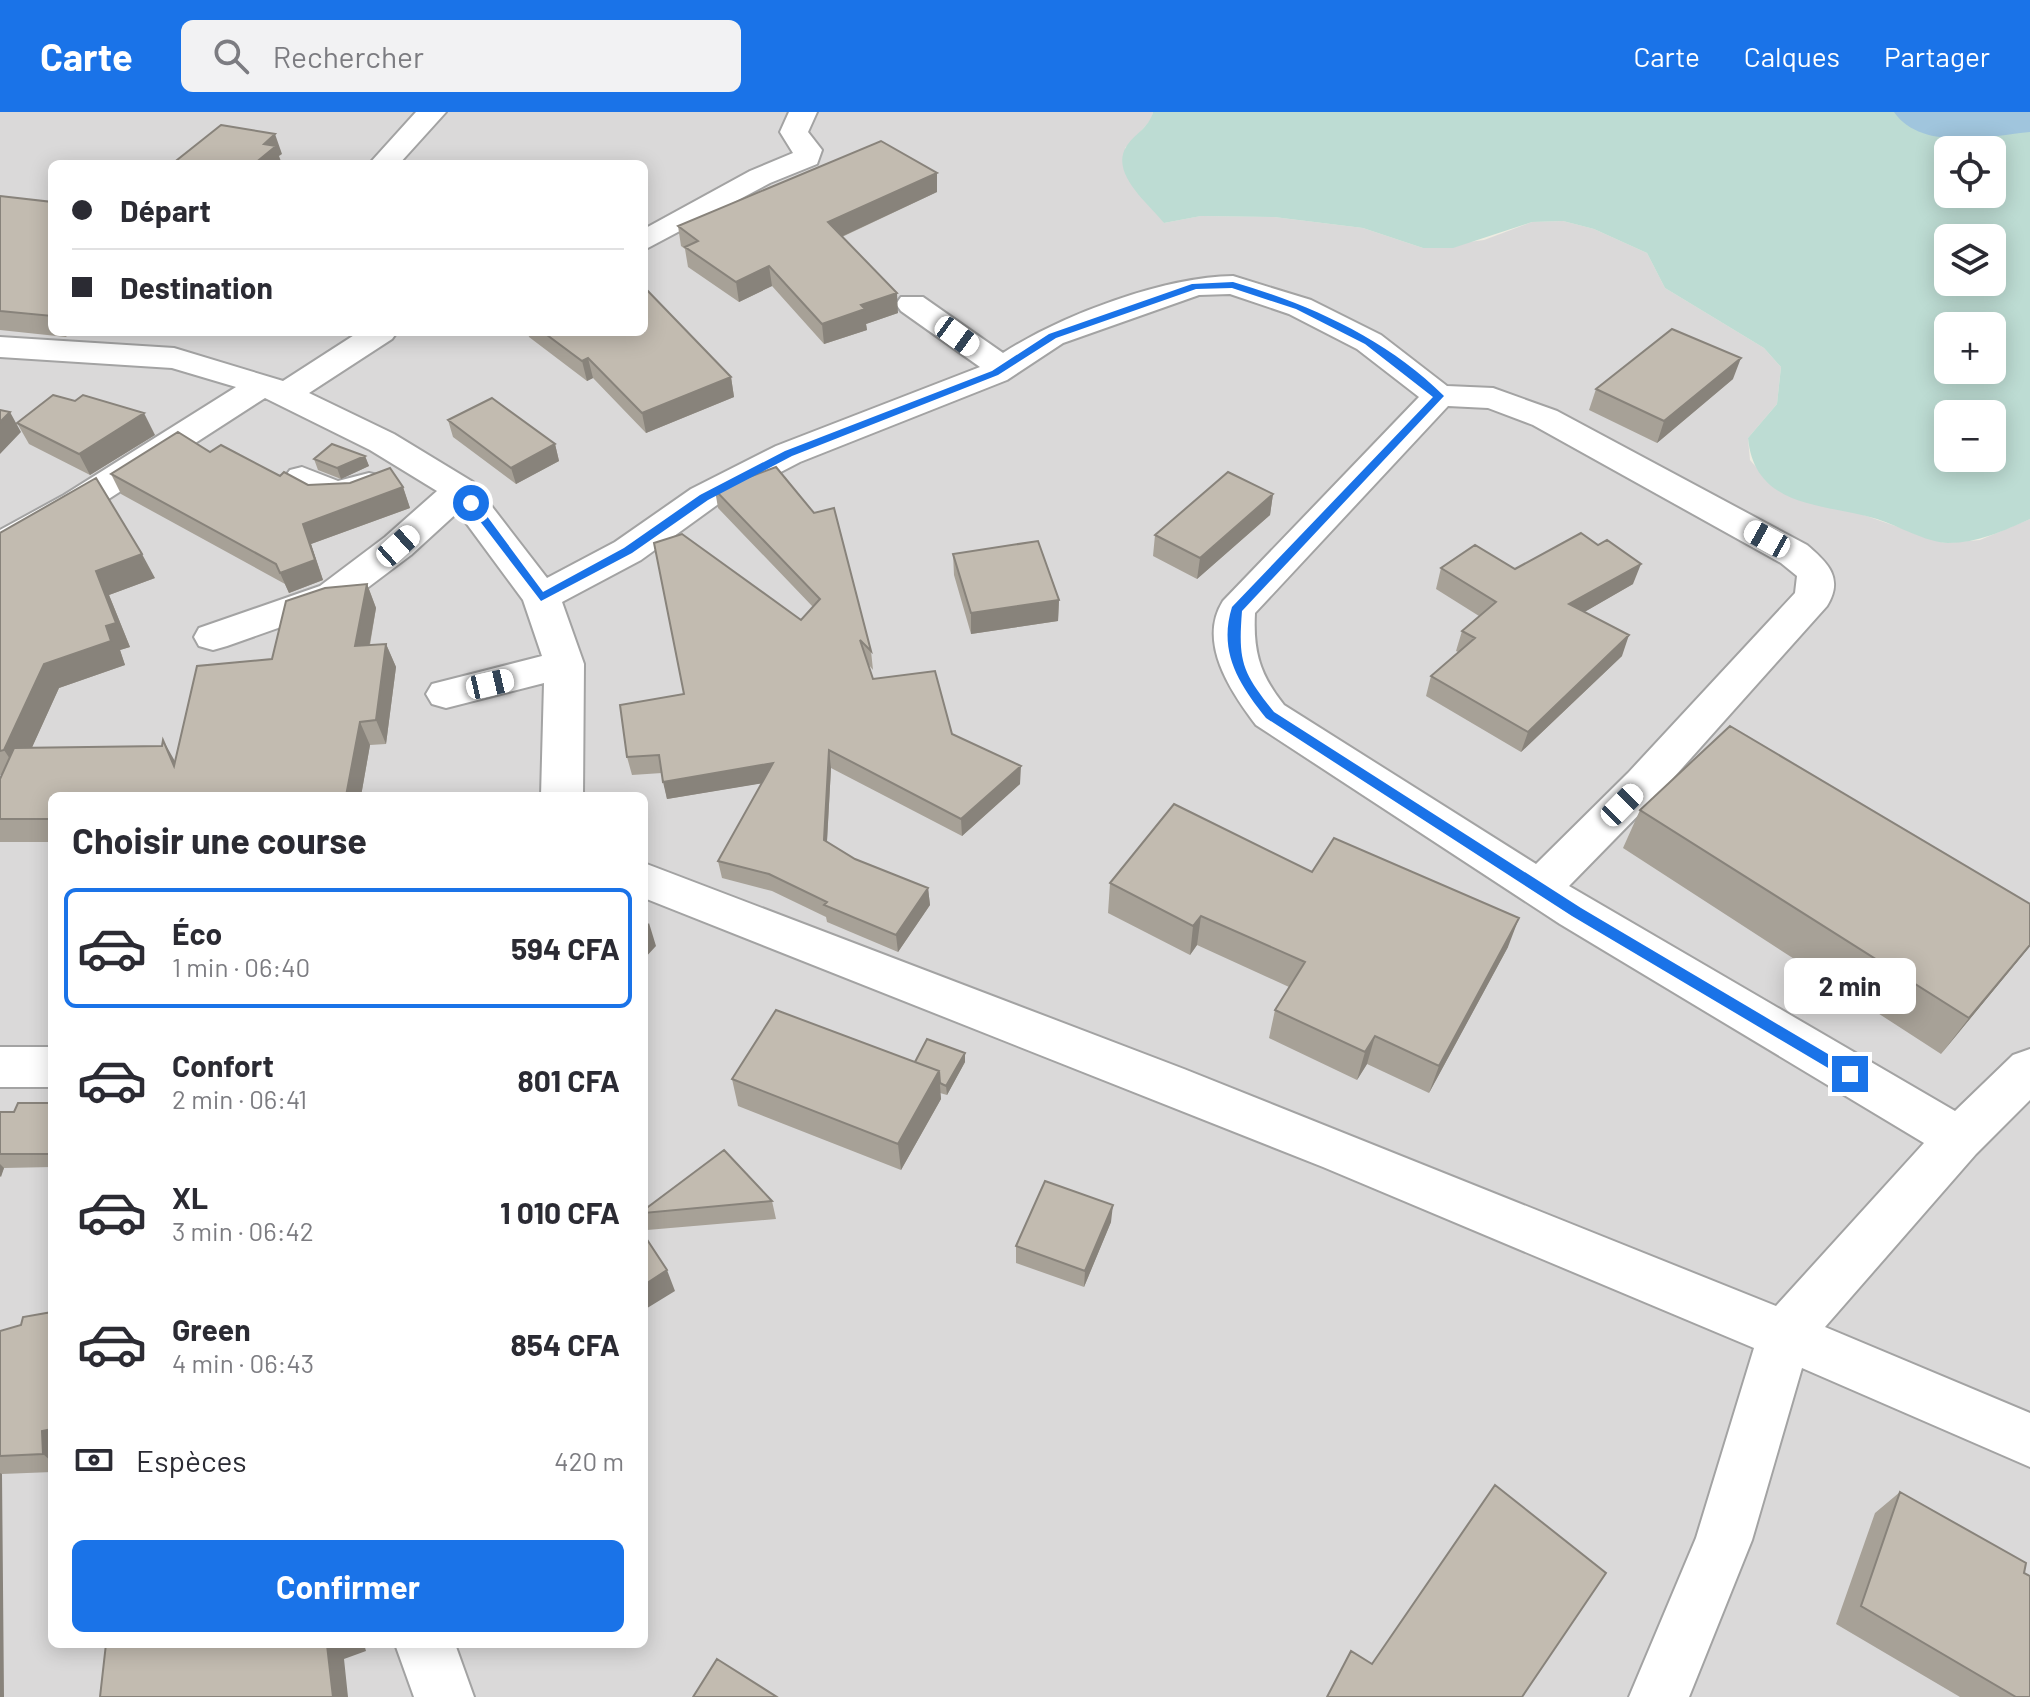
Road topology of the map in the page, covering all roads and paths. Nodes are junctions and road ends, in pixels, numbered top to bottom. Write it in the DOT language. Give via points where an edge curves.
graph roads {
  1 [pos="432,112"];
  2 [pos="803,112"];
  3 [pos="387,160"];
  4 [pos="648,239"];
  5 [pos="912,304"];
  6 [pos="199,336"];
  7 [pos="374,336"];
  8 [pos="0,347"];
  9 [pos="174,358"];
  10 [pos="1002,368"];
  11 [pos="275,389"];
  12 [pos="1439,396"];
  13 [pos="382,442"];
  14 [pos="302,478"];
  15 [pos="460,490"];
  16 [pos="0,546"];
  17 [pos="541,597"];
  18 [pos="213,637"];
  19 [pos="564,664"];
  20 [pos="446,694"];
  21 [pos="562,792"];
  22 [pos="648,882"];
  23 [pos="1540,888"];
  24 [pos="0,1067"];
  25 [pos="48,1067"];
  26 [pos="2030,1069"];
  27 [pos="1959,1139"];
  28 [pos="1785,1334"];
  29 [pos="2030,1440"];
  30 [pos="426,1648"];
  31 [pos="444,1697"];
  32 [pos="1659,1697"];
  1 -- 3 [label="street"];
  2 -- 4 [label="street" via="794,132 808,150 807,158 760,177"];
  5 -- 10 [label="street"];
  6 -- 9 [label="street"];
  7 -- 11 [label="street"];
  8 -- 9 [label="street"];
  9 -- 11 [label="street"];
  10 -- 12 [label="street" via="1052,336 1195,286 1233,285 1300,307 1369,342"];
  10 -- 17 [label="street" via="788,454 704,497 628,551"];
  11 -- 13 [label="street"];
  11 -- 16 [label="street"];
  12 -- 23 [label="street" via="1236,610 1233,653 1246,684 1270,715"];
  12 -- 23 [label="street" via="1493,398 1545,418 1794,554 1816,572 1814,597"];
  13 -- 14 [label="street" via="392,473 354,491 330,494"];
  13 -- 15 [label="street"];
  15 -- 17 [label="street"];
  15 -- 18 [label="street" via="333,595"];
  17 -- 19 [label="street"];
  19 -- 20 [label="street"];
  19 -- 21 [label="street"];
  22 -- 28 [label="street" via="1140,1070"];
  23 -- 27 [label="street"];
  24 -- 25 [label="street"];
  26 -- 27 [label="street"];
  27 -- 28 [label="street"];
  28 -- 29 [label="street"];
  28 -- 32 [label="street" via="1724,1540"];
  30 -- 31 [label="street"];
}
